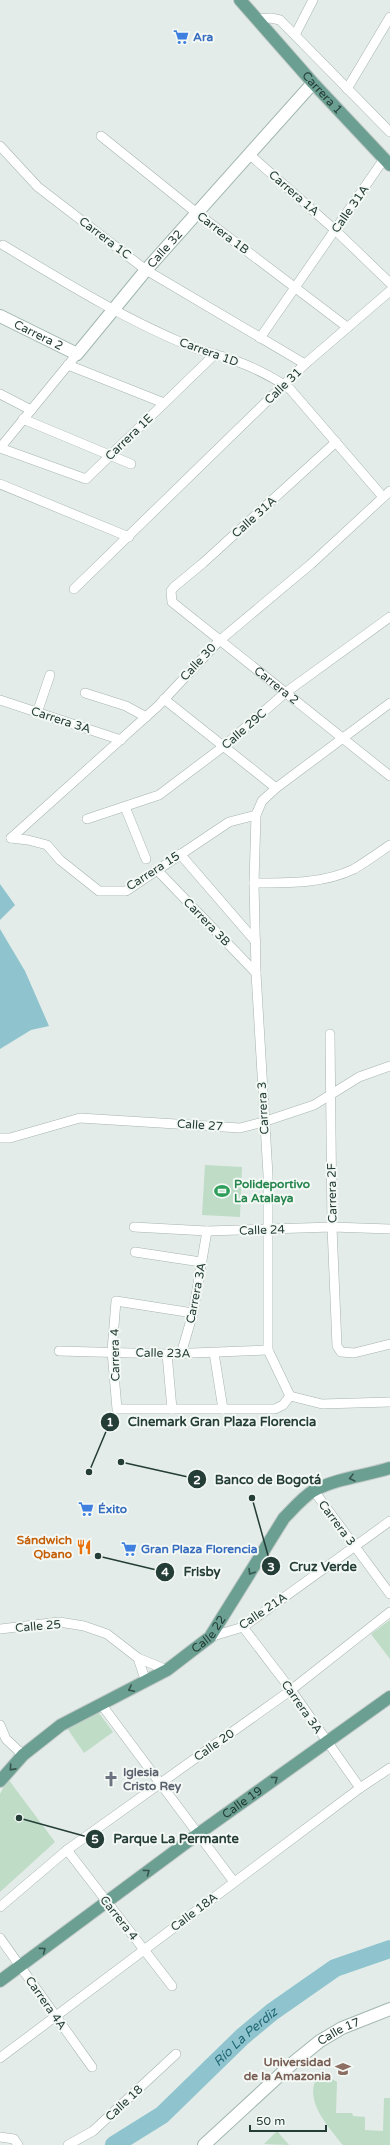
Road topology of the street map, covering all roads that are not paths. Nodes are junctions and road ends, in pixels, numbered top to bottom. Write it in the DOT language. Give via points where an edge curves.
graph roads {
  1 [pos="240,0"];
  2 [pos="313,0"];
  3 [pos="390,17"];
  4 [pos="257,19"];
  5 [pos="295,35"];
  6 [pos="313,83"];
  7 [pos="347,89"];
  8 [pos="390,132"];
  9 [pos="101,136"];
  10 [pos="0,146"];
  11 [pos="250,154"];
  12 [pos="387,162"];
  13 [pos="198,214"];
  14 [pos="335,230"];
  15 [pos="3,245"];
  16 [pos="146,270"];
  17 [pos="390,283"];
  18 [pos="295,288"];
  19 [pos="390,291"];
  20 [pos="113,311"];
  21 [pos="0,316"];
  22 [pos="347,327"];
  23 [pos="260,338"];
  24 [pos="77,354"];
  25 [pos="215,354"];
  26 [pos="305,364"];
  27 [pos="68,365"];
  28 [pos="284,385"];
  29 [pos="0,394"];
  30 [pos="164,403"];
  31 [pos="31,410"];
  32 [pos="23,419"];
  33 [pos="336,442"];
  34 [pos="0,448"];
  35 [pos="109,456"];
  36 [pos="131,464"];
  37 [pos="0,484"];
  38 [pos="387,494"];
  39 [pos="129,537"];
  40 [pos="74,589"];
  41 [pos="171,591"];
  42 [pos="390,617"];
  43 [pos="219,641"];
  44 [pos="50,675"];
  45 [pos="85,693"];
  46 [pos="285,693"];
  47 [pos="164,699"];
  48 [pos="0,700"];
  49 [pos="390,703"];
  50 [pos="37,713"];
  51 [pos="146,717"];
  52 [pos="343,737"];
  53 [pos="121,740"];
  54 [pos="224,746"];
  55 [pos="390,776"];
  56 [pos="276,788"];
  57 [pos="125,807"];
  58 [pos="256,815"];
  59 [pos="87,819"];
  60 [pos="11,838"];
  61 [pos="390,845"];
  62 [pos="180,854"];
  63 [pos="146,859"];
  64 [pos="158,871"];
  65 [pos="254,883"];
  66 [pos="256,942"];
  67 [pos="256,973"];
  68 [pos="330,1034"];
  69 [pos="390,1066"];
  70 [pos="331,1095"];
  71 [pos="263,1122"];
  72 [pos="0,1138"];
  73 [pos="134,1227"];
  74 [pos="332,1227"];
  75 [pos="267,1230"];
  76 [pos="390,1230"];
  77 [pos="207,1231"];
  78 [pos="135,1252"];
  79 [pos="201,1262"];
  80 [pos="193,1313"];
  81 [pos="390,1344"];
  82 [pos="268,1350"];
  83 [pos="59,1351"];
  84 [pos="112,1351"];
  85 [pos="214,1353"];
  86 [pos="166,1354"];
  87 [pos="182,1354"];
  88 [pos="290,1396"];
  89 [pos="390,1402"];
  90 [pos="172,1409"];
  91 [pos="223,1409"];
  92 [pos="390,1468"];
  93 [pos="314,1491"];
  94 [pos="390,1521"];
  95 [pos="354,1546"];
  96 [pos="390,1594"];
  97 [pos="390,1612"];
  98 [pos="243,1627"];
  99 [pos="0,1629"];
  100 [pos="210,1637"];
  101 [pos="138,1658"];
  102 [pos="167,1670"];
  103 [pos="146,1682"];
  104 [pos="291,1690"];
  105 [pos="390,1697"];
  106 [pos="101,1704"];
  107 [pos="0,1728"];
  108 [pos="327,1742"];
  109 [pos="23,1755"];
  110 [pos="390,1768"];
  111 [pos="0,1782"];
  112 [pos="160,1783"];
  113 [pos="360,1788"];
  114 [pos="198,1834"];
  115 [pos="67,1850"];
  116 [pos="234,1882"];
  117 [pos="107,1901"];
  118 [pos="0,1907"];
  119 [pos="0,1938"];
  120 [pos="144,1949"];
  121 [pos="20,1966"];
  122 [pos="0,1981"];
  123 [pos="172,1986"];
  124 [pos="390,2009"];
  125 [pos="55,2015"];
  126 [pos="176,2054"];
  127 [pos="0,2058"];
  128 [pos="92,2067"];
  129 [pos="0,2137"];
  130 [pos="18,2145"];
  131 [pos="68,2145"];
  132 [pos="204,2145"];
  1 -- 4 [label="main road, Carrera 1"];
  2 -- 5 [label="street"];
  3 -- 7 [label="street"];
  4 -- 5 [label="street, Carrera 1" via="280,20"];
  4 -- 6 [label="main road, Carrera 1"];
  5 -- 7 [label="street, Carrera 1"];
  6 -- 11 [label="street, Calle 32"];
  6 -- 12 [label="main road, Carrera 1"];
  7 -- 8 [label="street, Carrera 1"];
  9 -- 13 [label="street, Carrera 1B"];
  10 -- 16 [label="street, Carrera 1C" via="38,187"];
  11 -- 13 [label="street, Calle 32"];
  11 -- 14 [label="street, Carrera 1A"];
  12 -- 14 [label="street, Calle 31A"];
  13 -- 16 [label="street, Calle 32"];
  13 -- 18 [label="street, Carrera 1B"];
  14 -- 17 [label="street, Carrera 1A"];
  14 -- 18 [label="street, Calle 31A"];
  15 -- 20 [label="street, Carrera 1D"];
  16 -- 20 [label="street, Calle 32"];
  16 -- 23 [label="street, Carrera 1C"];
  18 -- 22 [label="street, Carrera 1B"];
  18 -- 23 [label="street, Calle 31A"];
  19 -- 22 [label="street, Calle 31"];
  20 -- 24 [label="street, Calle 32"];
  20 -- 25 [label="street, Carrera 1D" via="188,346"];
  21 -- 24 [label="street, Carrera 2"];
  22 -- 26 [label="street, Calle 31"];
  23 -- 26 [label="street, Carrera 1C"];
  24 -- 27 [label="street, Calle 32"];
  25 -- 28 [label="street, Carrera 1D" via="270,376"];
  25 -- 30 [label="street"];
  26 -- 28 [label="street, Calle 31"];
  27 -- 30 [label="street, Carrera 1E"];
  27 -- 31 [label="street, Calle 32"];
  28 -- 33 [label="street, Carrera 1D"];
  28 -- 39 [label="street, Calle 31"];
  29 -- 31 [label="street"];
  30 -- 35 [label="street, Carrera 1E"];
  31 -- 32 [label="street, Calle 32"];
  32 -- 34 [label="street, Calle 32"];
  32 -- 35 [label="street"];
  33 -- 38 [label="street, Carrera 1D"];
  33 -- 41 [label="street, Calle 31A"];
  34 -- 35 [label="street, Carrera 1E" via="86,479"];
  35 -- 36 [label="street"];
  37 -- 39 [label="street"];
  38 -- 43 [label="street, Calle 30" via="311,564"];
  39 -- 40 [label="street"];
  41 -- 43 [label="street, Carrera 2" via="172,602"];
  42 -- 46 [label="street, Calle 29C"];
  43 -- 46 [label="street, Carrera 2"];
  43 -- 47 [label="street, Calle 30"];
  44 -- 50 [label="street"];
  45 -- 51 [label="street" via="126,706"];
  46 -- 52 [label="street, Carrera 2"];
  46 -- 54 [label="street, Calle 29C"];
  47 -- 51 [label="street, Calle 30"];
  47 -- 54 [label="street"];
  48 -- 50 [label="street, Carrera 3A"];
  49 -- 52 [label="street"];
  50 -- 53 [label="street, Carrera 3A"];
  51 -- 53 [label="street, Calle 30"];
  52 -- 55 [label="street, Carrera 2"];
  52 -- 56 [label="street"];
  53 -- 60 [label="street, Calle 30"];
  54 -- 56 [label="street"];
  54 -- 57 [label="street, Calle 29C" via="159,795"];
  56 -- 58 [label="street" via="262,801"];
  57 -- 59 [label="street, Calle 29C"];
  57 -- 63 [label="street"];
  58 -- 62 [label="street, Carrera 15" via="229,822"];
  58 -- 65 [label="street, Carrera 3"];
  60 -- 64 [label="street, Carrera 15" via="47,845 60,860 99,891 126,891"];
  61 -- 65 [label="street" via="353,869 318,880 297,883"];
  62 -- 64 [label="street, Carrera 15"];
  62 -- 66 [label="street"];
  64 -- 67 [label="street, Carrera 3B"];
  65 -- 66 [label="street, Carrera 3"];
  66 -- 67 [label="street, Carrera 3"];
  67 -- 71 [label="street, Carrera 3"];
  68 -- 70 [label="street, Carrera 2F"];
  69 -- 70 [label="street, Calle 27" via="359,1077"];
  70 -- 71 [label="street, Calle 27" via="314,1105"];
  70 -- 74 [label="street, Carrera 2F"];
  71 -- 72 [label="street, Calle 27" via="240,1128 80,1118 10,1138"];
  71 -- 75 [label="street, Carrera 3" via="268,1176"];
  73 -- 77 [label="street, Calle 24"];
  74 -- 75 [label="street, Calle 24"];
  74 -- 76 [label="street, Calle 24"];
  74 -- 81 [label="street, Carrera 2F" via="336,1346 341,1352 354,1353"];
  75 -- 77 [label="street, Calle 24"];
  75 -- 82 [label="street, Carrera 3"];
  77 -- 79 [label="street, Carrera 3A"];
  78 -- 79 [label="street"];
  79 -- 80 [label="street, Carrera 3A"];
  80 -- 84 [label="street, Carrera 4" via="116,1301"];
  80 -- 87 [label="street, Carrera 3A"];
  82 -- 85 [label="street, Calle 23A"];
  82 -- 88 [label="street, Carrera 3"];
  83 -- 84 [label="street, Calle 23A"];
  84 -- 86 [label="street, Calle 23A"];
  84 -- 90 [label="street, Carrera 4" via="117,1409"];
  85 -- 87 [label="street, Calle 23A"];
  85 -- 91 [label="street"];
  86 -- 87 [label="street, Calle 23A"];
  86 -- 90 [label="street"];
  88 -- 89 [label="street" via="322,1404"];
  88 -- 91 [label="street" via="284,1405 275,1409"];
  90 -- 91 [label="street"];
  92 -- 93 [label="main road, Calle 22, one-way" via="349,1478"];
  93 -- 95 [label="street, Carrera 3"];
  93 -- 100 [label="main road, Calle 22, one-way" via="284,1518"];
  94 -- 95 [label="street, Calle 21A"];
  95 -- 96 [label="street, Carrera 3"];
  95 -- 98 [label="street, Calle 21A"];
  97 -- 104 [label="street, Calle 20"];
  98 -- 100 [label="street, Calle 21A"];
  98 -- 104 [label="street, Carrera 3A"];
  99 -- 101 [label="street, Calle 25" via="60,1622 84,1626 107,1634"];
  100 -- 102 [label="main road, Calle 22"];
  101 -- 102 [label="street, Calle 25"];
  101 -- 103 [label="street"];
  102 -- 103 [label="main road, Calle 22"];
  103 -- 106 [label="main road, Calle 22, one-way"];
  104 -- 108 [label="street, Carrera 3A"];
  104 -- 112 [label="street, Calle 20"];
  105 -- 108 [label="main road, Calle 19"];
  106 -- 109 [label="main road, Calle 22" via="61,1725"];
  106 -- 112 [label="street"];
  107 -- 109 [label="street" via="6,1739"];
  108 -- 113 [label="street, Carrera 3A"];
  114 -- 108 [label="main road, Calle 19, one-way"];
  109 -- 111 [label="main road, Calle 22, one-way"];
  110 -- 113 [label="street, Calle 18A"];
  112 -- 114 [label="street"];
  112 -- 115 [label="street, Calle 20"];
  113 -- 116 [label="street, Calle 18A"];
  114 -- 116 [label="street"];
  117 -- 114 [label="main road, Calle 19, one-way"];
  115 -- 117 [label="street, Carrera 4"];
  115 -- 118 [label="street, Calle 20"];
  116 -- 120 [label="street, Calle 18A"];
  117 -- 120 [label="street, Carrera 4"];
  121 -- 117 [label="main road, Calle 19, one-way"];
  119 -- 121 [label="street, Carrera 4A"];
  120 -- 123 [label="street, Carrera 4"];
  120 -- 125 [label="street, Calle 18A"];
  121 -- 122 [label="main road, Calle 19"];
  121 -- 125 [label="street, Carrera 4A"];
  124 -- 132 [label="street, Calle 17" via="342,2028 320,2041"];
  125 -- 127 [label="street, Calle 18A"];
  125 -- 128 [label="street, Carrera 4A"];
  126 -- 131 [label="street, Calle 18" via="93,2131"];
  129 -- 130 [label="street" via="14,2139"];
}
